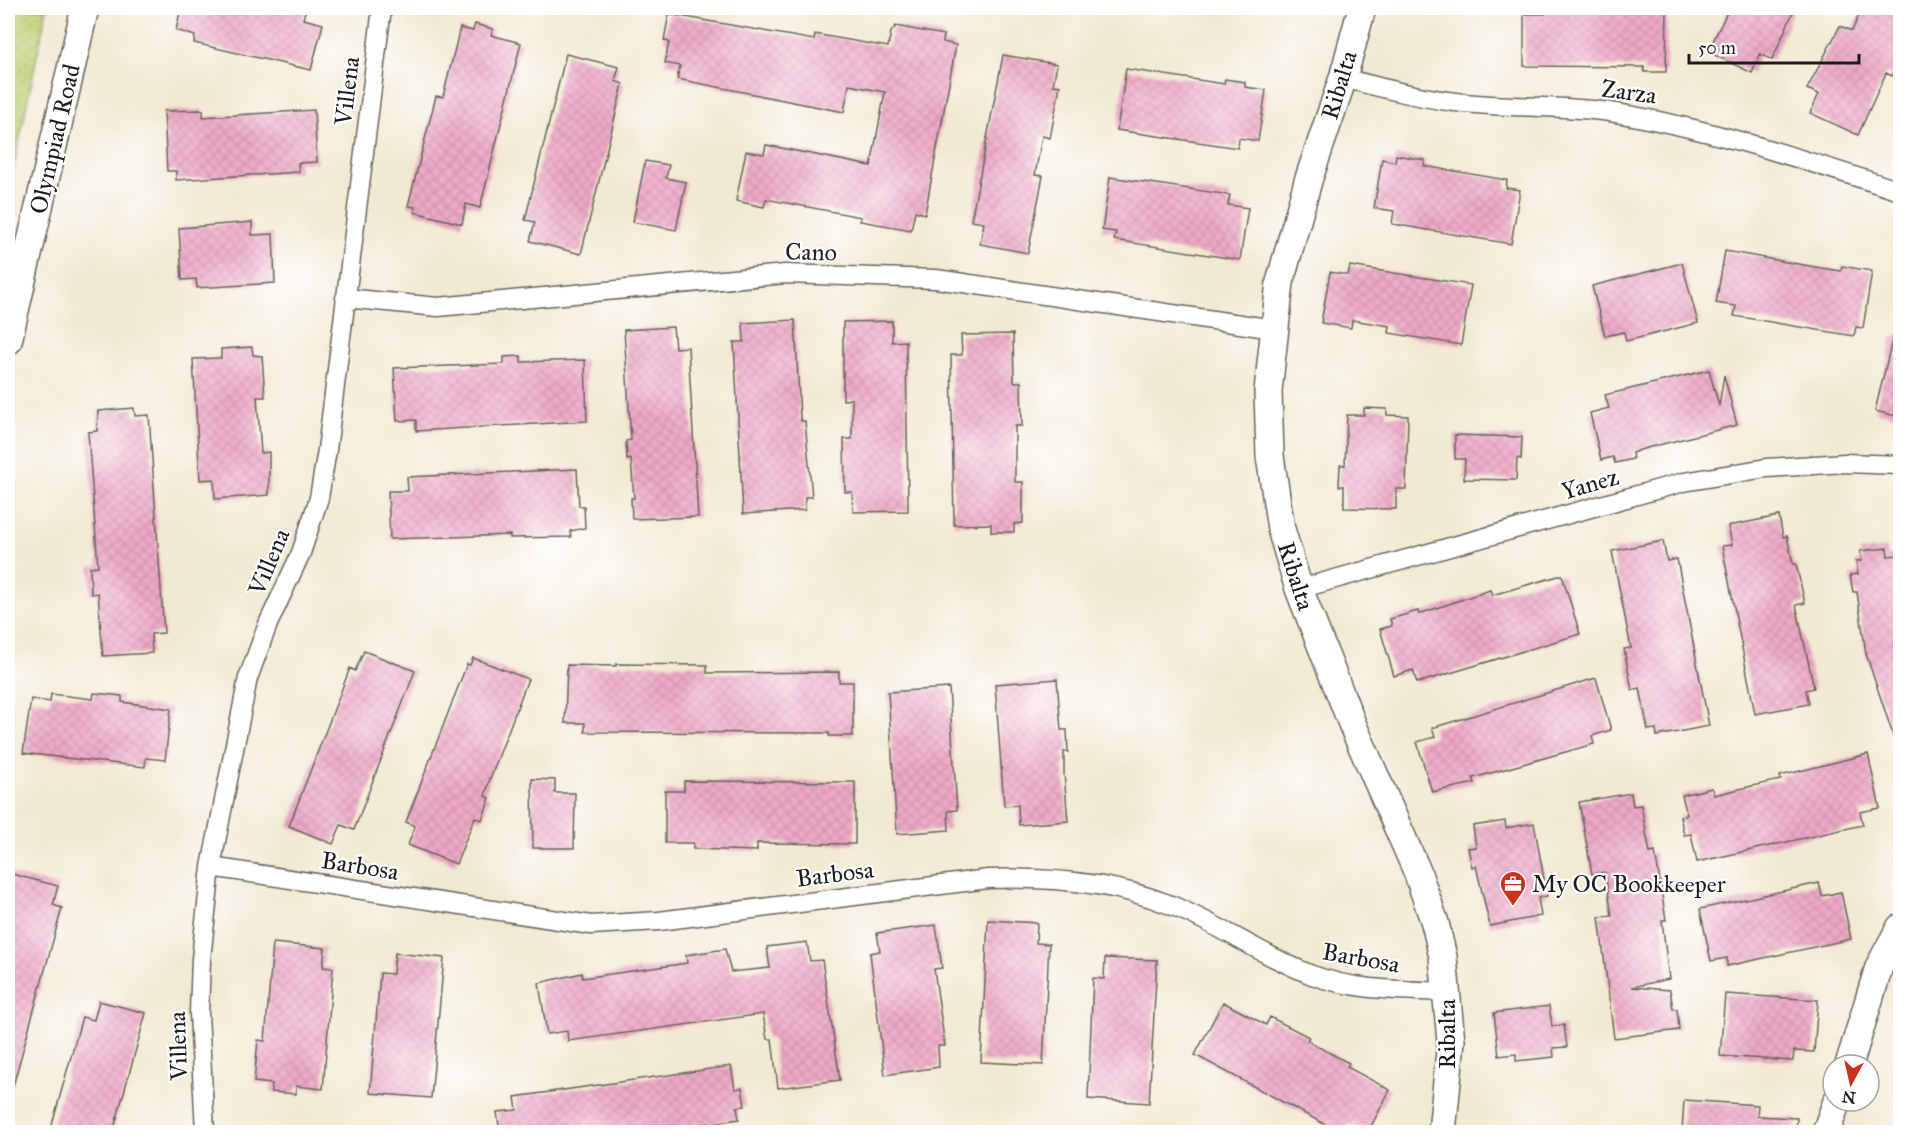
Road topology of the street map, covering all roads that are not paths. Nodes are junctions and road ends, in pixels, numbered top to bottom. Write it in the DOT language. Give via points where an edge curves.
graph roads {
  1 [pos="86,8"];
  2 [pos="382,8"];
  3 [pos="1362,8"];
  4 [pos="1343,78"];
  5 [pos="1900,191"];
  6 [pos="345,298"];
  7 [pos="1274,329"];
  8 [pos="8,341"];
  9 [pos="1900,465"];
  10 [pos="1299,589"];
  11 [pos="211,867"];
  12 [pos="1900,928"];
  13 [pos="1448,992"];
  14 [pos="1853,1053"];
  15 [pos="1833,1113"];
  16 [pos="205,1132"];
  17 [pos="1442,1132"];
  18 [pos="1826,1132"];
  1 -- 8 [label="street, Olympiad Road"];
  2 -- 6 [label="street, Villena"];
  3 -- 4 [label="street, Ribalta"];
  4 -- 5 [label="street, Zarza" via="1463,103 1607,112 1684,125"];
  4 -- 7 [label="street, Ribalta" via="1294,230 1280,282"];
  6 -- 7 [label="street, Cano" via="438,307 785,274 936,279"];
  6 -- 11 [label="street, Villena" via="319,498 302,554 268,624 248,678"];
  7 -- 10 [label="street, Ribalta" via="1268,391 1270,456 1281,529"];
  9 -- 10 [label="street, Yanez" via="1845,463 1766,468 1684,482"];
  10 -- 13 [label="street, Ribalta" via="1353,726 1425,890"];
  11 -- 13 [label="street, Barbosa" via="591,925 659,921 988,879 1076,882 1168,904 1312,975 1380,989"];
  11 -- 16 [label="street, Villena" via="201,959"];
  12 -- 14 [label="street" via="1879,967"];
  13 -- 17 [label="street, Ribalta" via="1451,1041"];
  15 -- 18 [label="street"];
}
